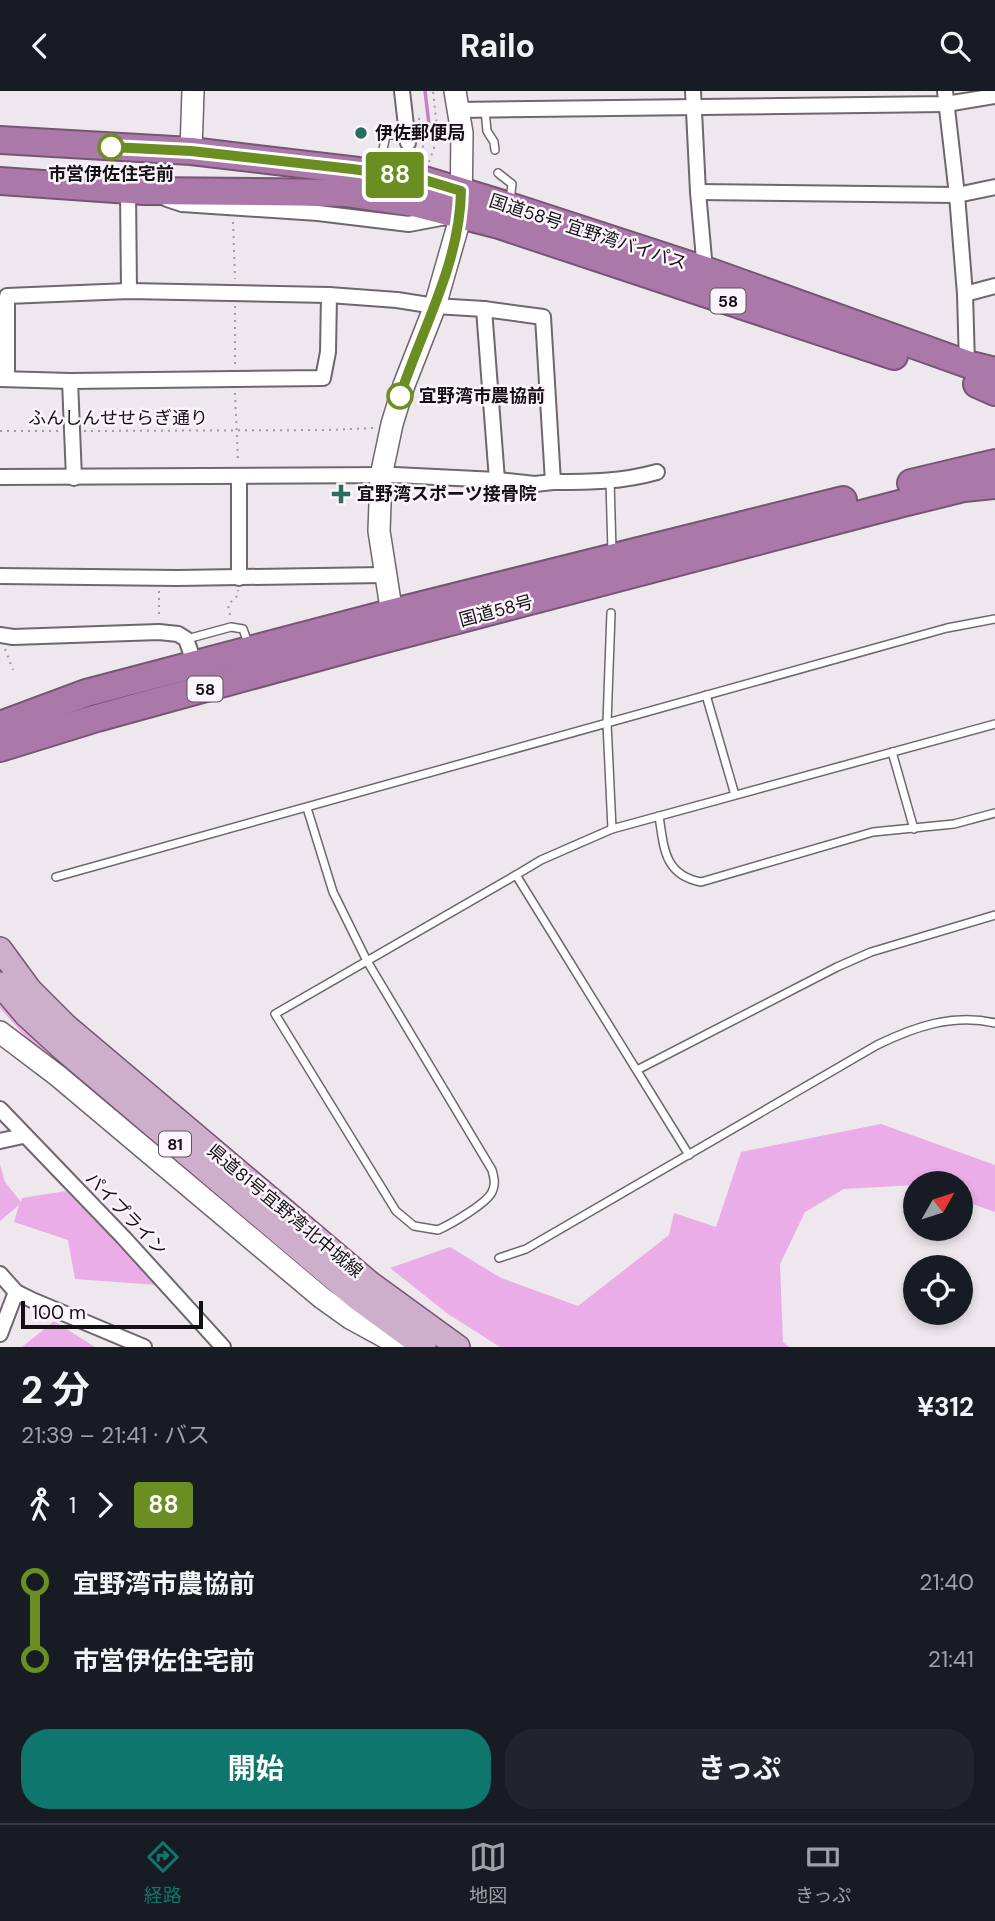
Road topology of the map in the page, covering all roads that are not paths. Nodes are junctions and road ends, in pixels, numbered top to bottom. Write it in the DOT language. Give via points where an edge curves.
graph roads {
  1 [pos="193,91"];
  2 [pos="402,91"];
  3 [pos="693,91"];
  4 [pos="995,96"];
  5 [pos="946,97"];
  6 [pos="456,101"];
  7 [pos="693,108"];
  8 [pos="485,110"];
  9 [pos="487,131"];
  10 [pos="462,133"];
  11 [pos="408,139"];
  12 [pos="0,140"];
  13 [pos="495,150"];
  14 [pos="191,151"];
  15 [pos="382,173"];
  16 [pos="498,173"];
  17 [pos="0,181"];
  18 [pos="995,187"];
  19 [pos="136,191"];
  20 [pos="698,191"];
  21 [pos="957,195"];
  22 [pos="461,203"];
  23 [pos="509,206"];
  24 [pos="705,270"];
  25 [pos="995,286"];
  26 [pos="129,291"];
  27 [pos="965,294"];
  28 [pos="330,295"];
  29 [pos="435,306"];
  30 [pos="484,309"];
  31 [pos="4,379"];
  32 [pos="986,380"];
  33 [pos="70,381"];
  34 [pos="989,460"];
  35 [pos="657,472"];
  36 [pos="239,476"];
  37 [pos="381,476"];
  38 [pos="0,477"];
  39 [pos="74,478"];
  40 [pos="497,480"];
  41 [pos="610,481"];
  42 [pos="552,482"];
  43 [pos="995,485"];
  44 [pos="612,558"];
  45 [pos="384,575"];
  46 [pos="0,576"];
  47 [pos="239,577"];
  48 [pos="611,613"];
  49 [pos="995,619"];
  50 [pos="393,625"];
  51 [pos="0,635"];
  52 [pos="186,639"];
  53 [pos="251,650"];
  54 [pos="195,665"];
  55 [pos="706,695"];
  56 [pos="607,723"];
  57 [pos="995,724"];
  58 [pos="4,742"];
  59 [pos="892,752"];
  60 [pos="735,795"];
  61 [pos="307,808"];
  62 [pos="995,813"];
  63 [pos="659,816"];
  64 [pos="612,829"];
  65 [pos="914,829"];
  66 [pos="516,874"];
  67 [pos="56,877"];
  68 [pos="995,915"];
  69 [pos="0,949"];
  70 [pos="367,961"];
  71 [pos="0,984"];
  72 [pos="995,1023"];
  73 [pos="0,1032"];
  74 [pos="637,1070"];
  75 [pos="0,1109"];
  76 [pos="23,1136"];
  77 [pos="0,1141"];
  78 [pos="689,1155"];
  79 [pos="499,1258"];
  80 [pos="0,1274"];
  81 [pos="364,1290"];
  82 [pos="16,1291"];
  83 [pos="322,1298"];
  84 [pos="0,1334"];
  85 [pos="144,1347"];
  86 [pos="223,1347"];
  87 [pos="402,1347"];
  88 [pos="424,1347"];
  89 [pos="458,1347"];
  1 -- 14 [label="street"];
  2 -- 11 [label="street"];
  3 -- 7 [label="street"];
  4 -- 5 [label="street"];
  5 -- 7 [label="street"];
  5 -- 21 [label="street"];
  6 -- 8 [label="street"];
  6 -- 10 [label="street"];
  7 -- 8 [label="street"];
  7 -- 20 [label="street"];
  8 -- 9 [label="lane"];
  9 -- 10 [label="lane"];
  9 -- 13 [label="lane"];
  10 -- 22 [label="street"];
  11 -- 15 [label="lane" via="386,135"];
  12 -- 14 [label="highway, 国道58号 宜野湾バイパス / 58"];
  14 -- 15 [label="highway, 国道58号 宜野湾バイパス / 58"];
  15 -- 22 [label="highway, 国道58号 宜野湾バイパス / 58" via="418,178"];
  16 -- 23 [label="lane" via="512,184"];
  17 -- 19 [label="highway, 国道58号 宜野湾バイパス / 58"];
  18 -- 21 [label="street"];
  19 -- 22 [label="highway, 国道58号 宜野湾バイパス / 58" via="345,193 413,203"];
  19 -- 26 [label="street"];
  20 -- 21 [label="street"];
  20 -- 24 [label="street"];
  21 -- 27 [label="street"];
  22 -- 23 [label="highway, 国道58号 宜野湾バイパス / 58"];
  22 -- 29 [label="street"];
  22 -- 32 [label="highway, 国道58号 宜野湾バイパス / 58" via="499,225"];
  23 -- 24 [label="highway, 国道58号 宜野湾バイパス / 58"];
  24 -- 32 [label="highway, 国道58号 宜野湾バイパス / 58"];
  25 -- 27 [label="street"];
  26 -- 28 [label="street"];
  26 -- 31 [label="street" via="8,296"];
  27 -- 32 [label="street"];
  28 -- 29 [label="street"];
  28 -- 33 [label="street" via="323,378"];
  29 -- 30 [label="street"];
  29 -- 37 [label="street" via="396,411"];
  30 -- 40 [label="street"];
  30 -- 42 [label="street" via="543,317"];
  31 -- 33 [label="street"];
  33 -- 39 [label="street"];
  34 -- 44 [label="highway, 国道58号 / 58"];
  35 -- 41 [label="street"];
  36 -- 37 [label="street"];
  36 -- 39 [label="street"];
  36 -- 47 [label="street"];
  37 -- 40 [label="street"];
  37 -- 45 [label="street" via="379,531"];
  38 -- 39 [label="street"];
  40 -- 42 [label="street"];
  41 -- 42 [label="street"];
  41 -- 44 [label="lane"];
  43 -- 50 [label="highway, 国道58号 / 58" via="964,488"];
  44 -- 50 [label="highway, 国道58号 / 58"];
  45 -- 47 [label="street"];
  45 -- 50 [label="street"];
  46 -- 47 [label="street"];
  48 -- 56 [label="lane"];
  49 -- 55 [label="lane" via="947,628"];
  50 -- 53 [label="highway, 国道58号 / 58"];
  50 -- 58 [label="highway, 国道58号 / 58" via="97,718"];
  51 -- 52 [label="street" via="159,632"];
  52 -- 53 [label="lane" via="231,627 243,629"];
  52 -- 54 [label="street"];
  53 -- 54 [label="highway, 国道58号 / 58"];
  54 -- 58 [label="highway, 国道58号 / 58" via="86,693"];
  55 -- 56 [label="lane"];
  55 -- 60 [label="lane"];
  56 -- 61 [label="lane"];
  56 -- 64 [label="lane"];
  57 -- 59 [label="lane"];
  59 -- 60 [label="lane"];
  59 -- 65 [label="lane"];
  60 -- 63 [label="lane"];
  61 -- 67 [label="lane"];
  61 -- 70 [label="lane" via="333,893"];
  62 -- 65 [label="lane"];
  63 -- 64 [label="lane"];
  63 -- 65 [label="lane" via="664,849 674,870 701,882 873,832"];
  64 -- 66 [label="lane"];
  66 -- 70 [label="lane"];
  66 -- 74 [label="lane"];
  68 -- 74 [label="lane" via="837,967"];
  69 -- 81 [label="main road, 県道81号宜野湾北中城線 / 81" via="30,990 65,1025"];
  70 -- 70 [label="lane" via="275,1014 396,1211 414,1226 438,1230 487,1199 495,1181"];
  71 -- 81 [label="main road, 県道81号宜野湾北中城線 / 81" via="44,1033"];
  72 -- 78 [label="lane" via="946,1020 908,1030"];
  73 -- 83 [label="street"];
  74 -- 78 [label="lane"];
  75 -- 76 [label="street, パイプライン"];
  76 -- 77 [label="street"];
  76 -- 86 [label="street, パイプライン"];
  78 -- 79 [label="lane" via="526,1249"];
  80 -- 82 [label="street"];
  81 -- 83 [label="street" via="339,1304"];
  81 -- 88 [label="main road, 県道81号宜野湾北中城線 / 81"];
  81 -- 89 [label="main road, 県道81号宜野湾北中城線 / 81"];
  82 -- 84 [label="street"];
  82 -- 85 [label="street"];
  83 -- 87 [label="street"];
}
